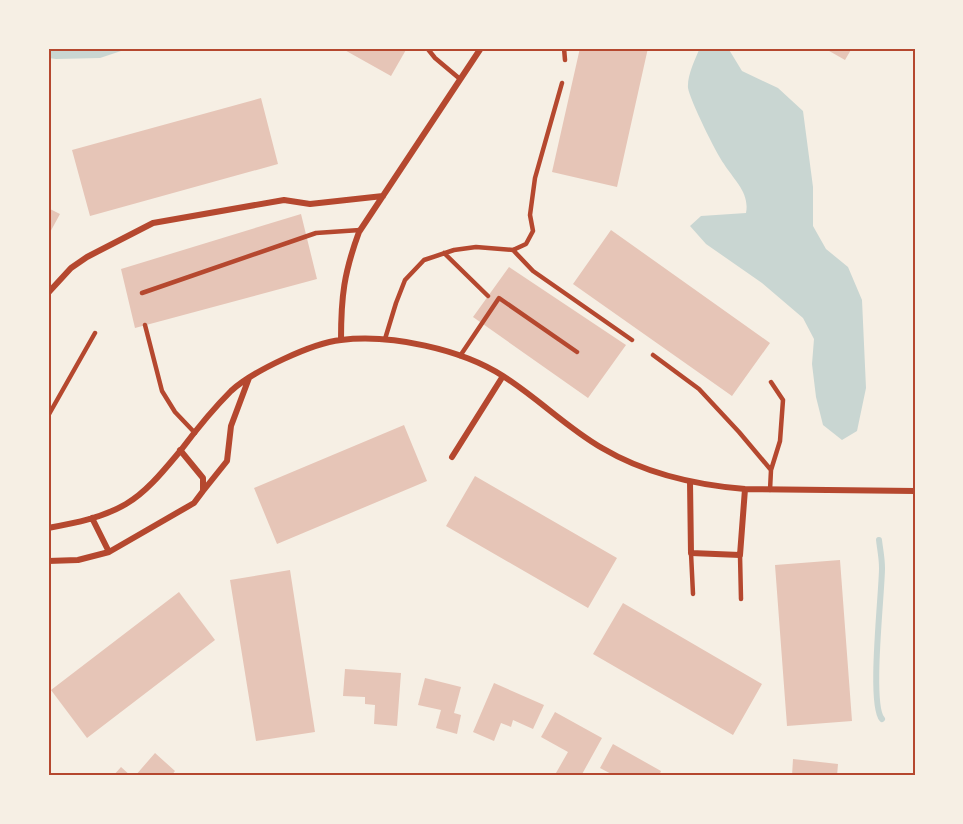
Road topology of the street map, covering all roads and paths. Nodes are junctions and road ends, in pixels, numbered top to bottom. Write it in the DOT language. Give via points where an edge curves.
graph roads {
  1 [pos="427,48"];
  2 [pos="481,48"];
  3 [pos="564,48"];
  4 [pos="565,60"];
  5 [pos="460,80"];
  6 [pos="562,83"];
  7 [pos="383,196"];
  8 [pos="360,230"];
  9 [pos="513,250"];
  10 [pos="444,253"];
  11 [pos="48,293"];
  12 [pos="142,293"];
  13 [pos="488,296"];
  14 [pos="145,325"];
  15 [pos="95,333"];
  16 [pos="385,339"];
  17 [pos="341,340"];
  18 [pos="632,340"];
  19 [pos="577,352"];
  20 [pos="653,355"];
  21 [pos="460,356"];
  22 [pos="503,376"];
  23 [pos="249,378"];
  24 [pos="771,382"];
  25 [pos="48,416"];
  26 [pos="195,433"];
  27 [pos="180,450"];
  28 [pos="452,457"];
  29 [pos="771,470"];
  30 [pos="690,482"];
  31 [pos="745,489"];
  32 [pos="770,490"];
  33 [pos="203,491"];
  34 [pos="915,491"];
  35 [pos="92,518"];
  36 [pos="48,528"];
  37 [pos="109,552"];
  38 [pos="691,553"];
  39 [pos="740,555"];
  40 [pos="48,561"];
  41 [pos="693,594"];
  42 [pos="741,599"];
  1 -- 5 [label="lane"];
  2 -- 5 [label="street"];
  3 -- 4 [label="lane"];
  5 -- 7 [label="street"];
  6 -- 9 [label="lane" via="535,178 530,215 533,231 526,244"];
  7 -- 8 [label="street"];
  7 -- 11 [label="street" via="310,204 284,200 153,223 87,257"];
  8 -- 12 [label="lane" via="316,233"];
  8 -- 17 [label="street" via="343,290"];
  9 -- 10 [label="lane" via="476,247"];
  9 -- 18 [label="lane" via="533,271"];
  10 -- 13 [label="lane"];
  10 -- 16 [label="lane" via="424,260 405,280"];
  14 -- 26 [label="lane" via="162,392"];
  15 -- 25 [label="lane"];
  16 -- 17 [label="street"];
  16 -- 21 [label="street"];
  17 -- 23 [label="street" via="313,347"];
  19 -- 21 [label="lane" via="499,298"];
  20 -- 29 [label="lane" via="699,389"];
  21 -- 22 [label="street"];
  22 -- 28 [label="street"];
  22 -- 30 [label="street" via="602,448 634,465"];
  23 -- 26 [label="street" via="232,390"];
  23 -- 33 [label="street" via="231,426 227,461"];
  24 -- 29 [label="lane" via="783,400 780,441"];
  26 -- 27 [label="street"];
  27 -- 33 [label="street" via="203,478"];
  27 -- 35 [label="street" via="127,504"];
  29 -- 32 [label="lane"];
  30 -- 31 [label="street"];
  30 -- 38 [label="street"];
  31 -- 32 [label="street"];
  31 -- 39 [label="street"];
  32 -- 34 [label="street"];
  33 -- 37 [label="street" via="194,502"];
  35 -- 36 [label="street"];
  35 -- 37 [label="street"];
  37 -- 40 [label="street" via="78,560"];
  38 -- 39 [label="street"];
  38 -- 41 [label="lane"];
  39 -- 42 [label="lane"];
}
